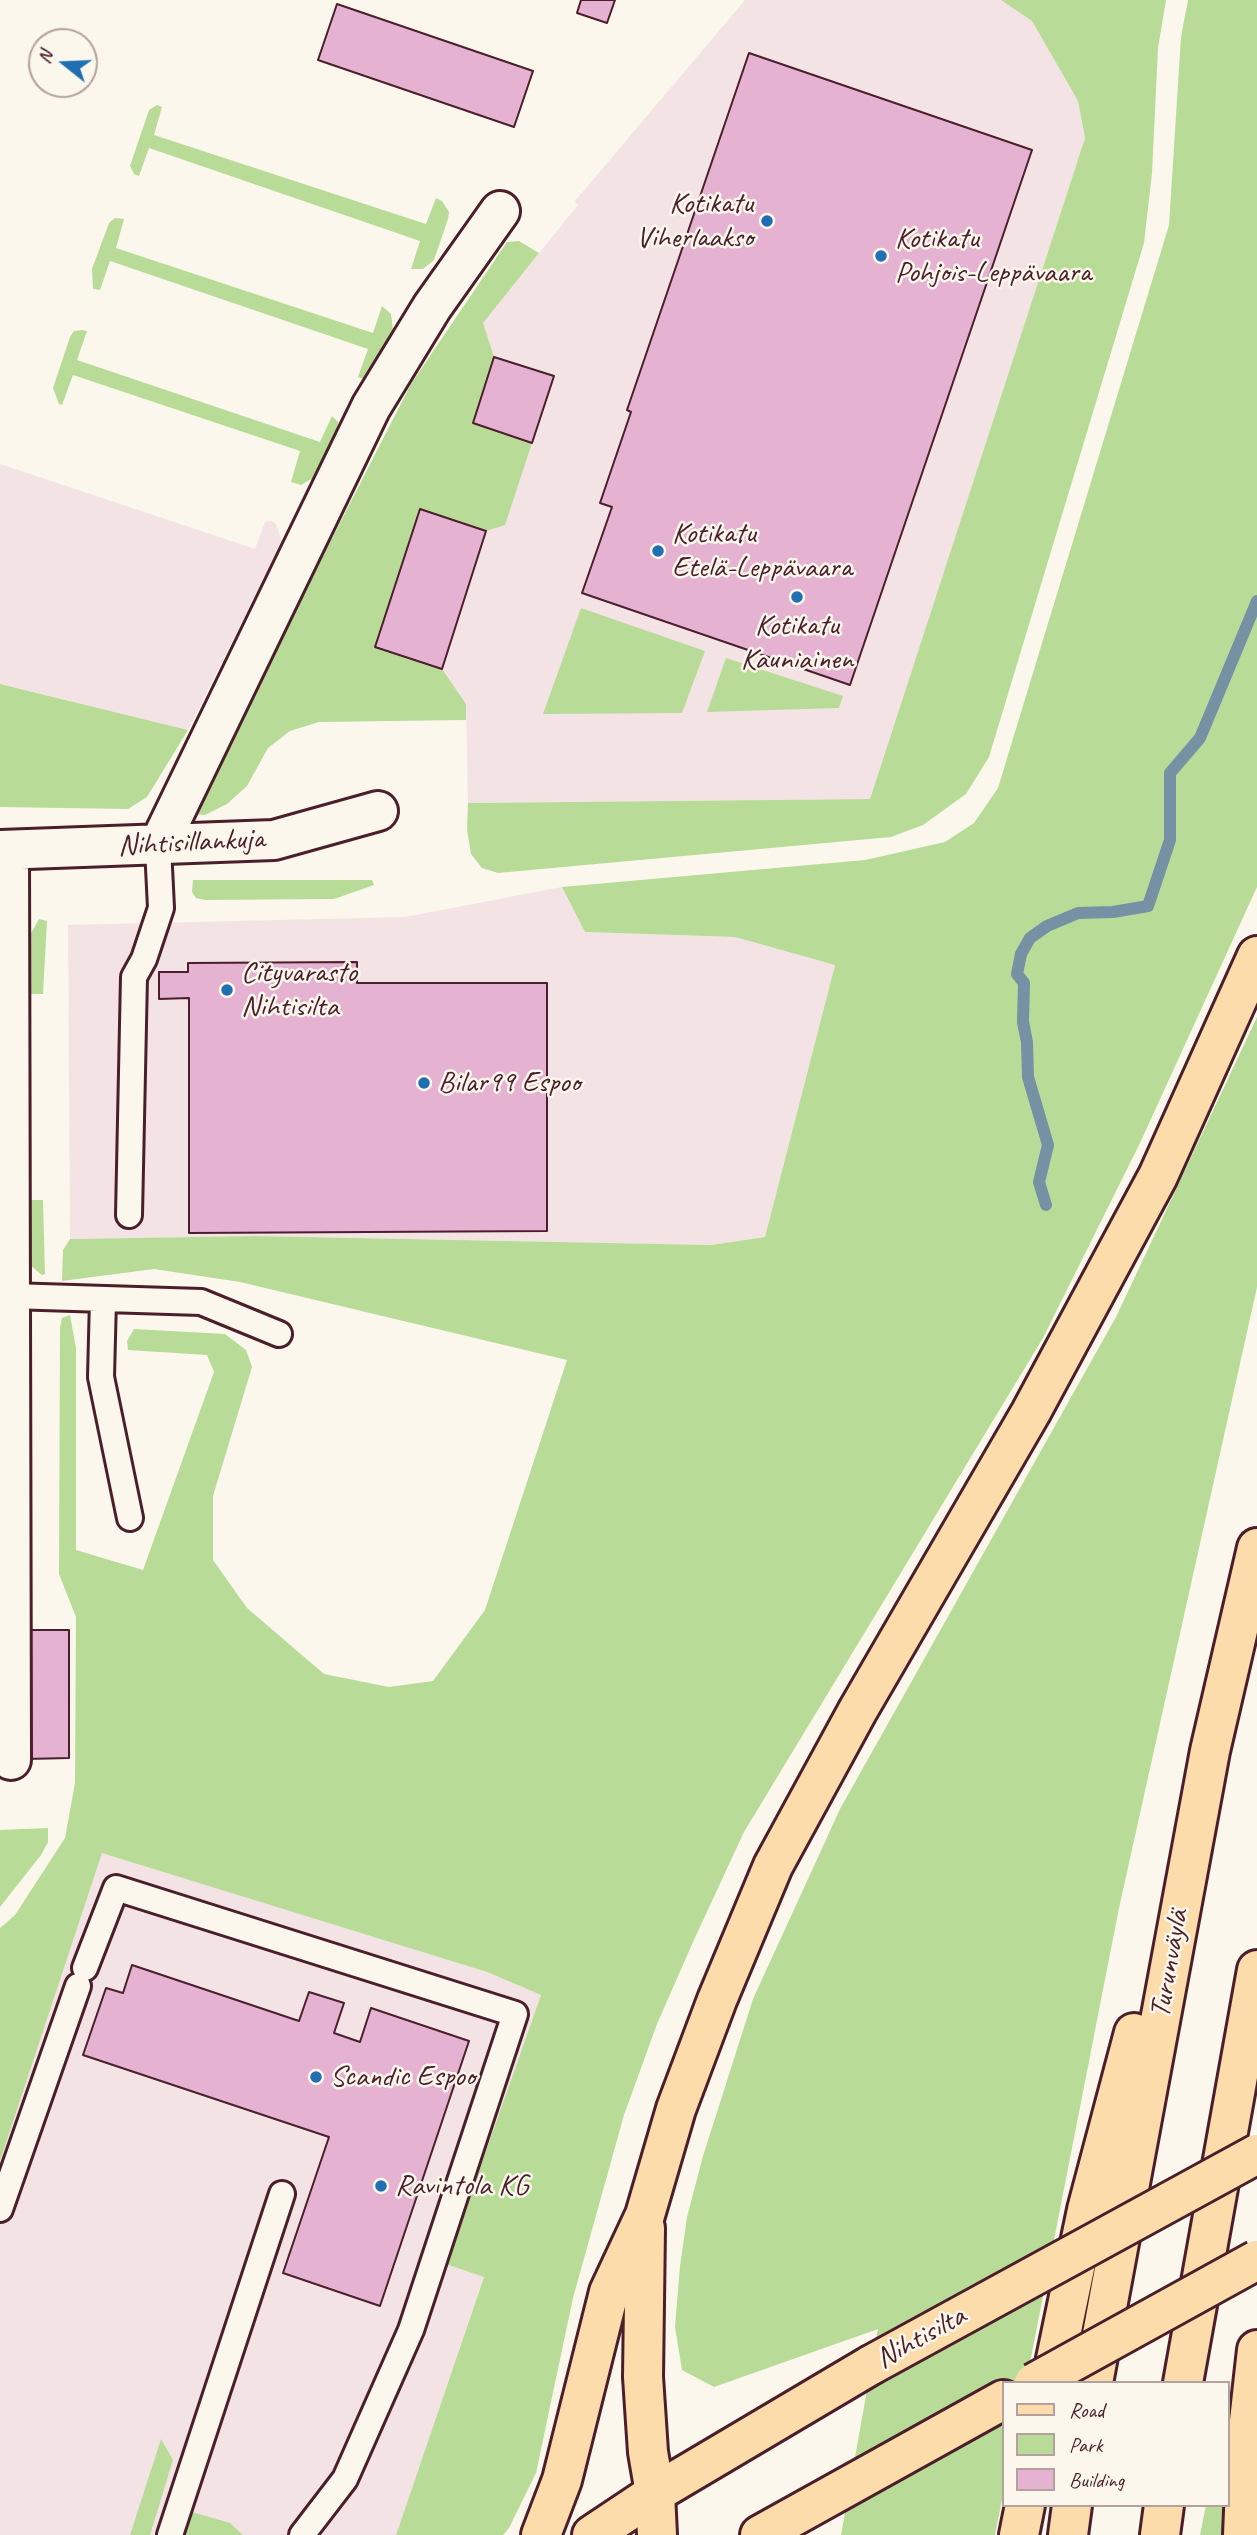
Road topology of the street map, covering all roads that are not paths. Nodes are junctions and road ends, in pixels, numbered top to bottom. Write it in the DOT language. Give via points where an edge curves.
graph roads {
  1 [pos="500,211"];
  2 [pos="378,811"];
  3 [pos="158,846"];
  4 [pos="5,850"];
  5 [pos="1257,956"];
  6 [pos="130,1215"];
  7 [pos="10,1296"];
  8 [pos="103,1299"];
  9 [pos="279,1334"];
  10 [pos="130,1518"];
  11 [pos="1257,1548"];
  12 [pos="5,1610"];
  13 [pos="1210,1751"];
  14 [pos="10,1760"];
  15 [pos="1257,1970"];
  16 [pos="1257,2154"];
  17 [pos="282,2194"];
  18 [pos="0,2209"];
  19 [pos="645,2215"];
  20 [pos="1257,2260"];
  21 [pos="1257,2350"];
  22 [pos="1038,2381"];
  23 [pos="1051,2381"];
  24 [pos="1093,2381"];
  25 [pos="1183,2381"];
  26 [pos="1002,2401"];
  27 [pos="655,2493"];
  28 [pos="1025,2507"];
  29 [pos="1072,2507"];
  30 [pos="1164,2507"];
  31 [pos="170,2535"];
  32 [pos="302,2535"];
  33 [pos="541,2535"];
  34 [pos="592,2535"];
  35 [pos="657,2535"];
  36 [pos="760,2535"];
  37 [pos="1019,2535"];
  38 [pos="1068,2535"];
  39 [pos="1160,2535"];
  40 [pos="1243,2535"];
  1 -- 3 [label="street" via="432,307 371,407"];
  2 -- 3 [label="street, Nihtisillankuja" via="274,840"];
  3 -- 4 [label="street, Nihtisillankuja"];
  3 -- 6 [label="lane" via="161,908 134,977"];
  4 -- 7 [label="street"];
  5 -- 19 [label="main road" via="1158,1176 1031,1412 773,1866 676,2109"];
  7 -- 8 [label="lane"];
  7 -- 12 [label="street"];
  8 -- 9 [label="lane" via="201,1302"];
  8 -- 10 [label="lane" via="101,1377"];
  11 -- 13 [label="main road, Turunväylä"];
  12 -- 14 [label="street"];
  13 -- 23 [label="main road" via="1087,2210"];
  13 -- 24 [label="main road, Turunväylä"];
  15 -- 25 [label="main road"];
  16 -- 27 [label="main road, Nihtisilta, bridge" via="872,2365"];
  17 -- 31 [label="lane"];
  18 -- 32 [label="lane" via="116,1888 515,2014 411,2330 345,2479"];
  19 -- 27 [label="main road" via="643,2377"];
  19 -- 33 [label="main road" via="609,2292 562,2480"];
  20 -- 22 [label="main road, bridge"];
  21 -- 40 [label="main road"];
  26 -- 36 [label="main road"];
  27 -- 34 [label="main road, Nihtisilta"];
  27 -- 35 [label="main road"];
  28 -- 37 [label="main road"];
  29 -- 38 [label="main road"];
  30 -- 39 [label="main road"];
}
